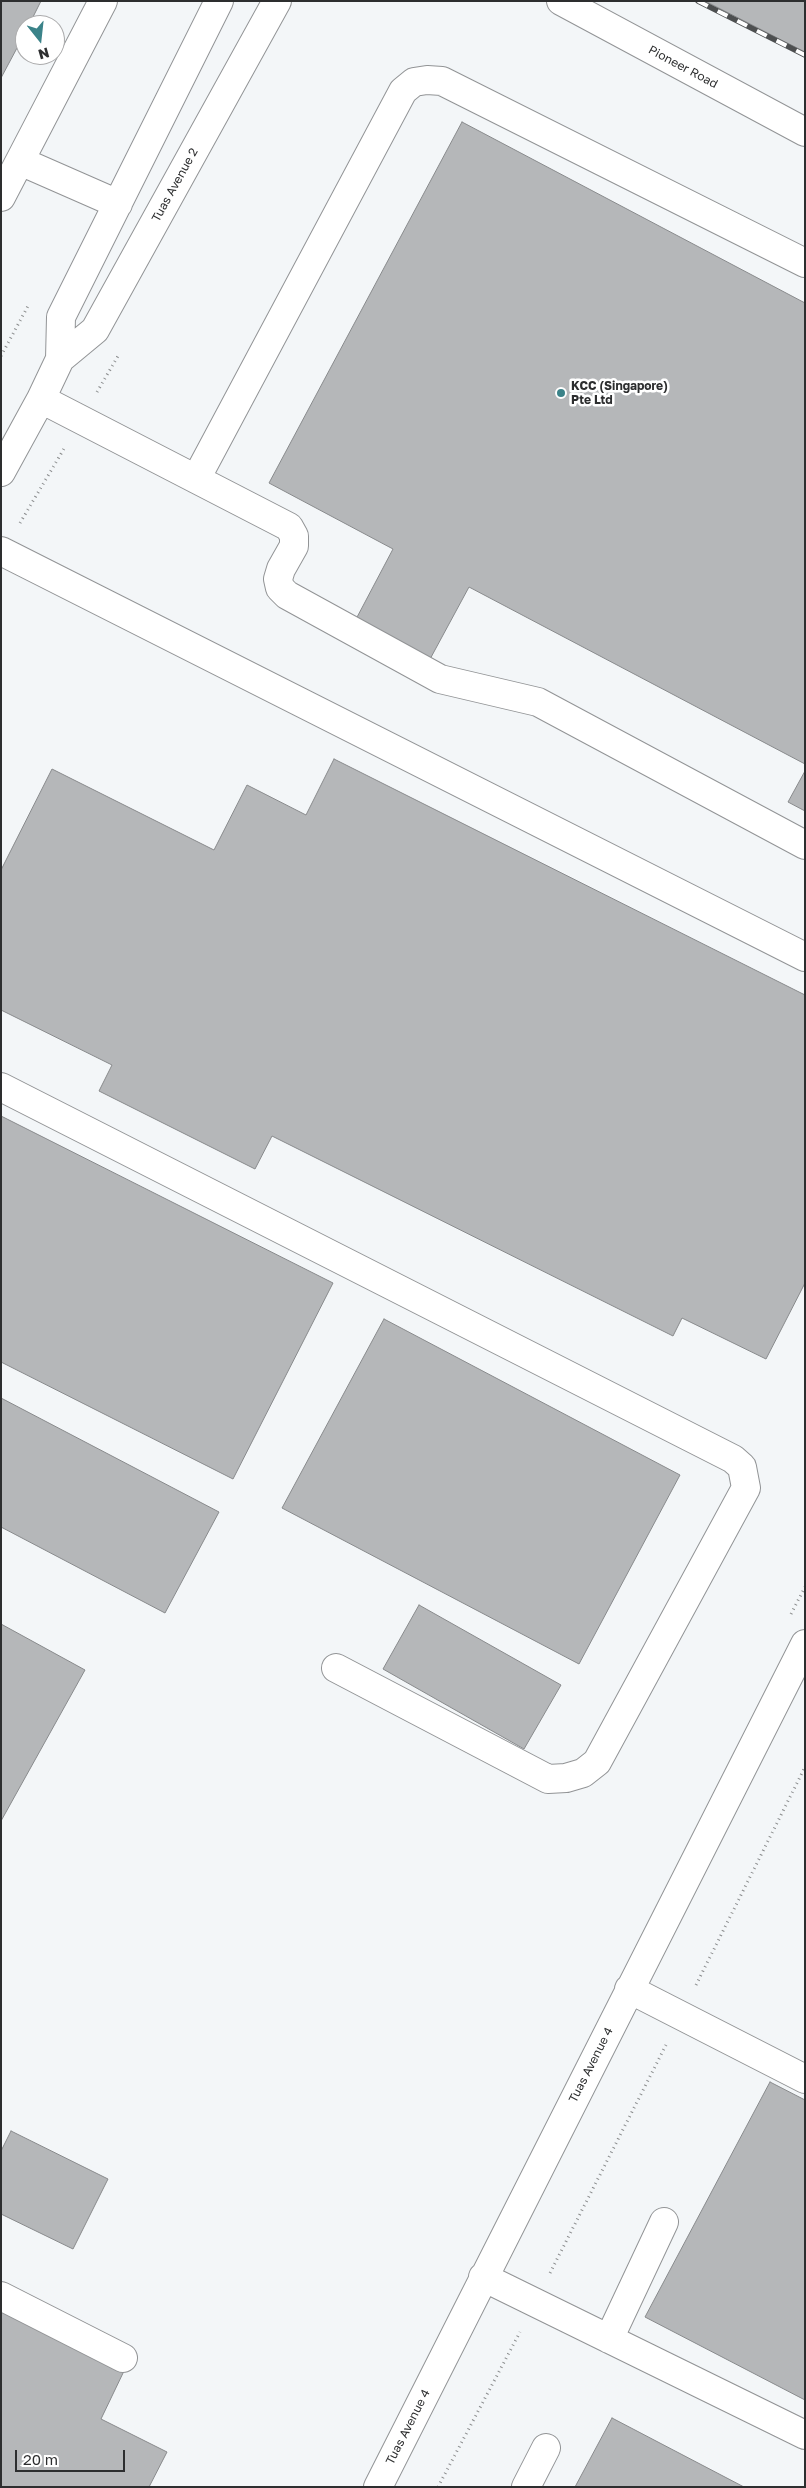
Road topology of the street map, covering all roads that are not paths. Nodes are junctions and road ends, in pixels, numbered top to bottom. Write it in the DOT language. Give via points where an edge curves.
graph roads {
  1 [pos="103,1"];
  2 [pos="219,1"];
  3 [pos="277,1"];
  4 [pos="561,1"];
  5 [pos="805,132"];
  6 [pos="20,161"];
  7 [pos="1,197"];
  8 [pos="118,204"];
  9 [pos="805,263"];
  10 [pos="60,359"];
  11 [pos="41,399"];
  12 [pos="1,472"];
  13 [pos="196,480"];
  14 [pos="1,551"];
  15 [pos="805,845"];
  16 [pos="805,957"];
  17 [pos="1,1087"];
  18 [pos="805,1644"];
  19 [pos="336,1668"];
  20 [pos="629,1989"];
  21 [pos="805,2079"];
  22 [pos="664,2222"];
  23 [pos="483,2278"];
  24 [pos="1,2296"];
  25 [pos="609,2339"];
  26 [pos="123,2358"];
  27 [pos="805,2435"];
  28 [pos="546,2448"];
  29 [pos="378,2487"];
  30 [pos="526,2487"];
  1 -- 6 [label="street"];
  2 -- 8 [label="street, Tuas Avenue 2"];
  3 -- 10 [label="street, Tuas Avenue 2" via="95,330"];
  4 -- 5 [label="street, Pioneer Road"];
  6 -- 7 [label="street"];
  6 -- 8 [label="street"];
  8 -- 10 [label="street, Tuas Avenue 2" via="62,317"];
  9 -- 13 [label="street" via="442,81 414,82 403,91"];
  10 -- 11 [label="street, Tuas Avenue 2"];
  11 -- 12 [label="street, Tuas Avenue 2"];
  11 -- 13 [label="street"];
  13 -- 15 [label="street" via="289,527 294,536 294,546 278,579 280,588 287,595 440,679 538,702"];
  14 -- 16 [label="street"];
  17 -- 19 [label="street" via="724,1454 742,1467 746,1488 597,1762 583,1773 548,1779"];
  18 -- 20 [label="street, Tuas Avenue 4"];
  20 -- 21 [label="street"];
  20 -- 23 [label="street, Tuas Avenue 4"];
  22 -- 25 [label="street"];
  23 -- 25 [label="street"];
  23 -- 29 [label="street, Tuas Avenue 4"];
  24 -- 26 [label="street"];
  25 -- 27 [label="street"];
  28 -- 30 [label="street"];
}
